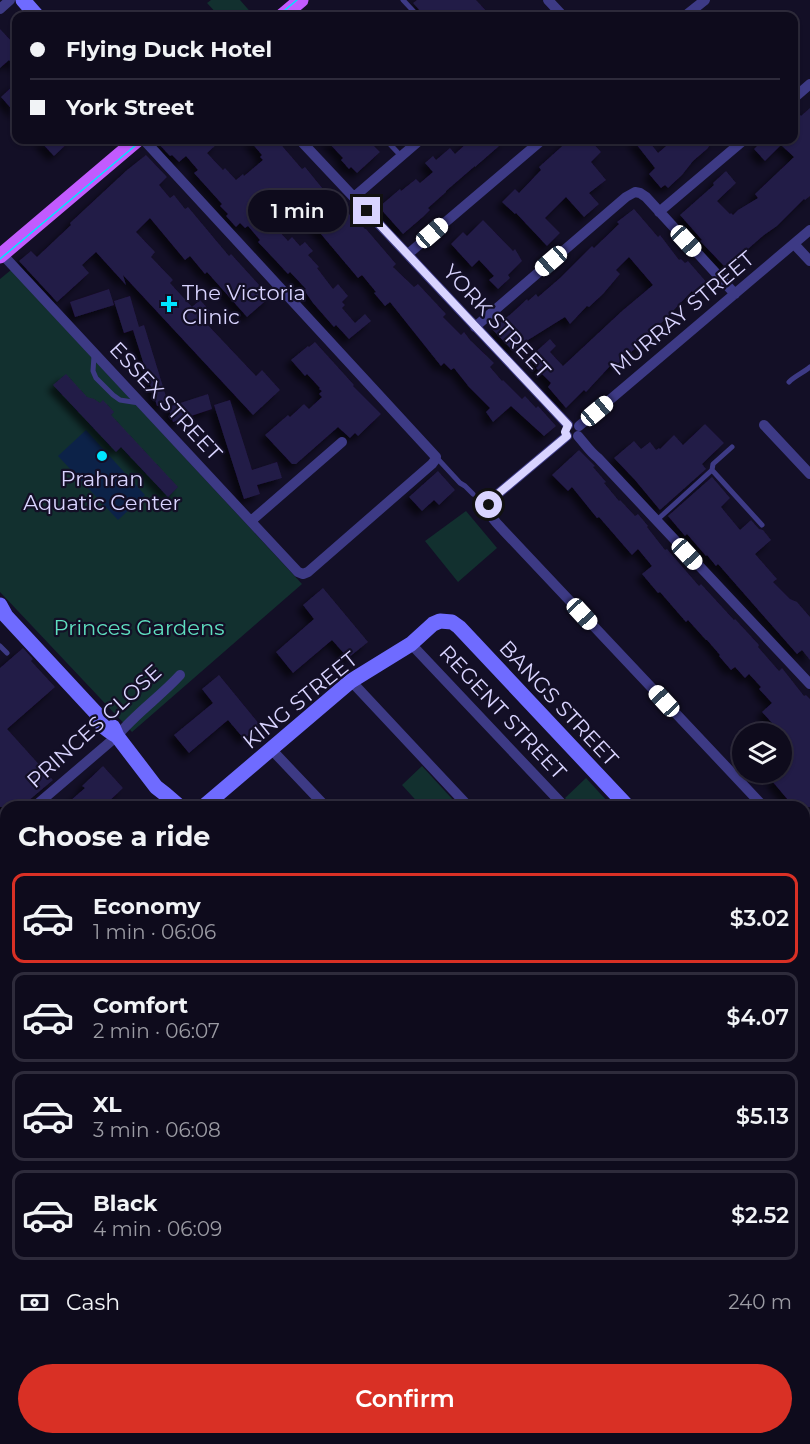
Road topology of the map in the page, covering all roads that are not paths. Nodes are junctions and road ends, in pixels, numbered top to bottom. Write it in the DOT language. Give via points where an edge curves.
graph roads {
  1 [pos="10,0"];
  2 [pos="23,0"];
  3 [pos="302,0"];
  4 [pos="404,0"];
  5 [pos="548,0"];
  6 [pos="705,0"];
  7 [pos="0,9"];
  8 [pos="34,12"];
  9 [pos="287,12"];
  10 [pos="414,12"];
  11 [pos="559,12"];
  12 [pos="690,12"];
  13 [pos="810,84"];
  14 [pos="798,94"];
  15 [pos="132,144"];
  16 [pos="148,144"];
  17 [pos="304,144"];
  18 [pos="390,144"];
  19 [pos="415,144"];
  20 [pos="537,144"];
  21 [pos="739,144"];
  22 [pos="401,156"];
  23 [pos="354,197"];
  24 [pos="659,212"];
  25 [pos="810,230"];
  26 [pos="794,244"];
  27 [pos="408,254"];
  28 [pos="1,255"];
  29 [pos="810,261"];
  30 [pos="735,294"];
  31 [pos="476,327"];
  32 [pos="810,367"];
  33 [pos="789,382"];
  34 [pos="764,425"];
  35 [pos="573,431"];
  36 [pos="342,442"];
  37 [pos="732,447"];
  38 [pos="436,457"];
  39 [pos="712,470"];
  40 [pos="810,474"];
  41 [pos="473,494"];
  42 [pos="251,521"];
  43 [pos="656,521"];
  44 [pos="762,525"];
  45 [pos="2,611"];
  46 [pos="459,627"];
  47 [pos="411,644"];
  48 [pos="0,646"];
  49 [pos="7,654"];
  50 [pos="180,675"];
  51 [pos="351,681"];
  52 [pos="810,684"];
  53 [pos="117,736"];
  54 [pos="271,749"];
  55 [pos="156,788"];
  56 [pos="41,801"];
  57 [pos="160,801"];
  58 [pos="173,801"];
  59 [pos="210,801"];
  60 [pos="320,801"];
  61 [pos="464,801"];
  62 [pos="559,801"];
  63 [pos="622,801"];
  64 [pos="758,801"];
  1 -- 7 [label="street"];
  2 -- 8 [label="street"];
  3 -- 9 [label="main road"];
  4 -- 10 [label="lane"];
  5 -- 11 [label="street"];
  6 -- 12 [label="street"];
  13 -- 14 [label="street"];
  15 -- 28 [label="main road"];
  16 -- 38 [label="street"];
  17 -- 23 [label="street, YORK STREET"];
  18 -- 22 [label="lane"];
  19 -- 22 [label="street"];
  20 -- 27 [label="street"];
  21 -- 24 [label="street"];
  22 -- 23 [label="street"];
  23 -- 27 [label="street, YORK STREET"];
  24 -- 30 [label="street"];
  24 -- 31 [label="street" via="643,195 630,194"];
  25 -- 26 [label="street, MURRAY STREET"];
  26 -- 29 [label="street"];
  26 -- 30 [label="street, MURRAY STREET"];
  27 -- 31 [label="street, YORK STREET"];
  28 -- 42 [label="street, ESSEX STREET"];
  30 -- 35 [label="street, MURRAY STREET"];
  31 -- 35 [label="street, YORK STREET"];
  32 -- 33 [label="lane"];
  34 -- 40 [label="street"];
  35 -- 43 [label="street, YORK STREET"];
  35 -- 64 [label="street, MURRAY STREET" via="493,498 489,512"];
  36 -- 42 [label="street"];
  37 -- 39 [label="lane" via="713,464"];
  38 -- 41 [label="lane"];
  38 -- 42 [label="street, ESSEX STREET" via="308,572 298,572"];
  39 -- 43 [label="lane"];
  39 -- 44 [label="lane"];
  43 -- 52 [label="street, YORK STREET"];
  45 -- 53 [label="street" via="96,713 103,715"];
  46 -- 47 [label="street, KING STREET" via="440,621"];
  46 -- 63 [label="street, BANGS STREET"];
  47 -- 51 [label="street, KING STREET"];
  47 -- 62 [label="street, REGENT STREET"];
  48 -- 49 [label="lane"];
  50 -- 53 [label="street, PRINCES CLOSE"];
  51 -- 54 [label="street, KING STREET"];
  51 -- 61 [label="street"];
  53 -- 55 [label="street"];
  53 -- 56 [label="street, PRINCES CLOSE"];
  54 -- 59 [label="street, KING STREET"];
  54 -- 60 [label="street"];
  55 -- 57 [label="street"];
  55 -- 58 [label="street"];
}
